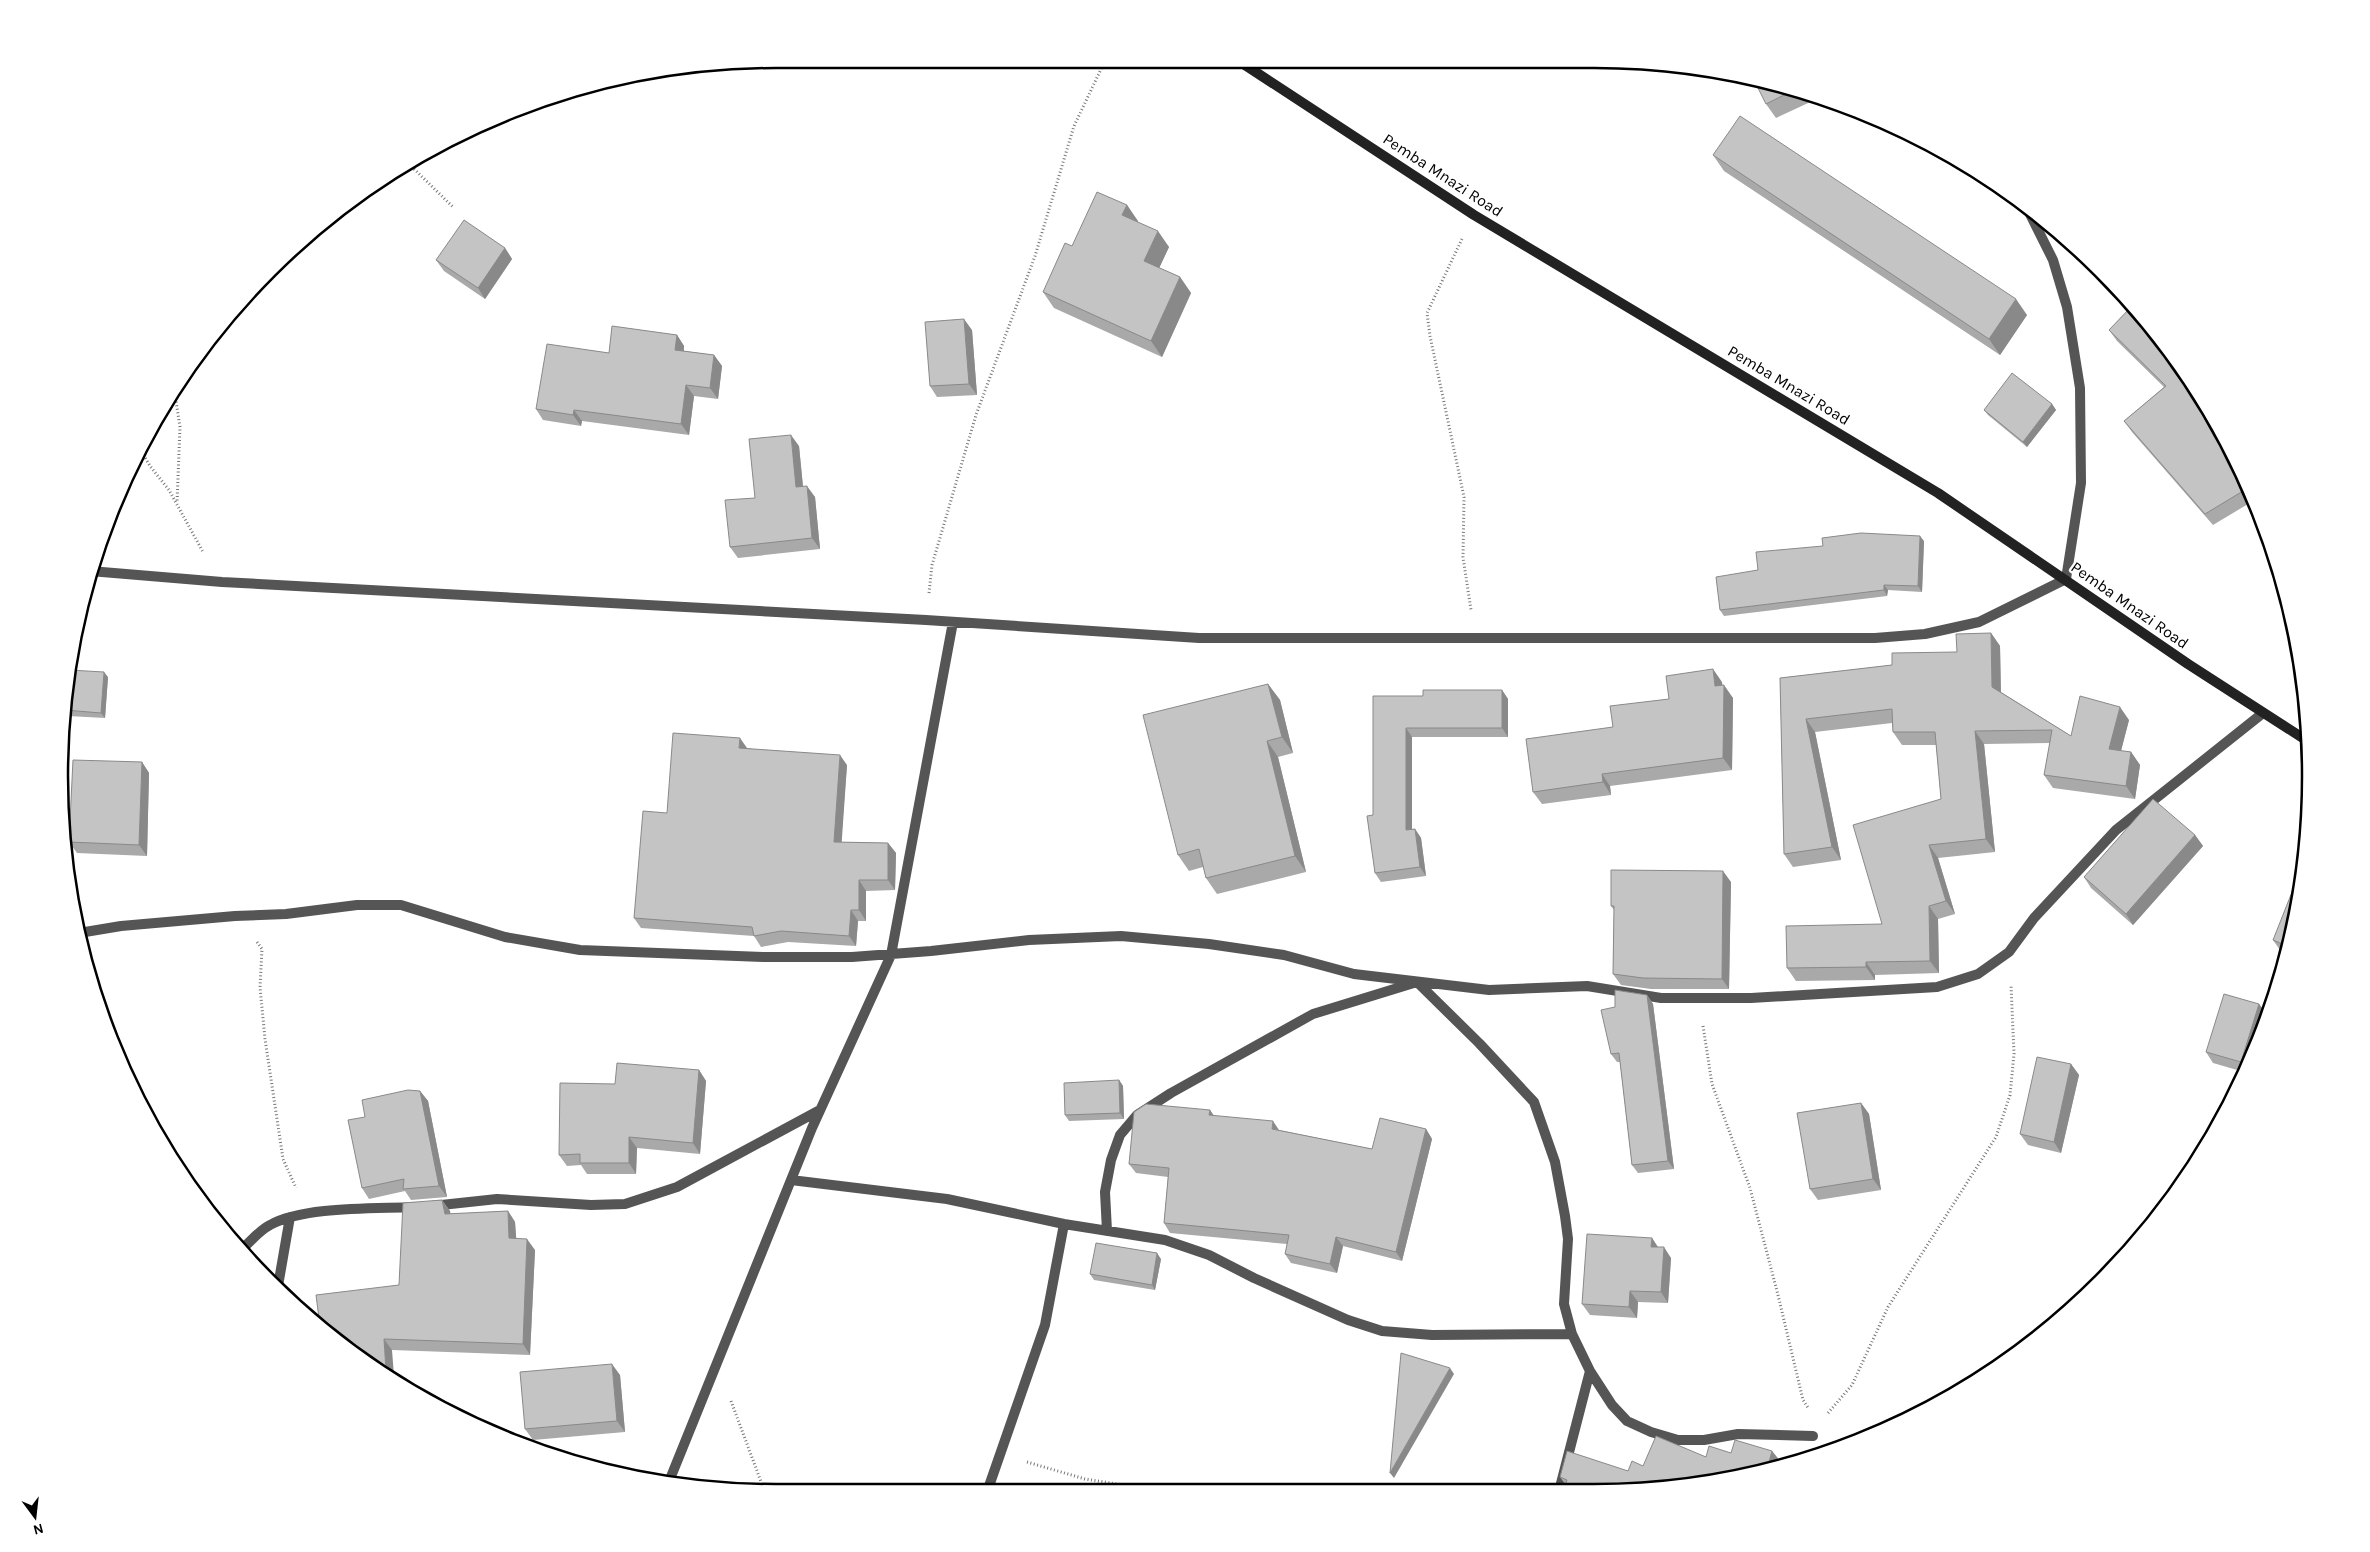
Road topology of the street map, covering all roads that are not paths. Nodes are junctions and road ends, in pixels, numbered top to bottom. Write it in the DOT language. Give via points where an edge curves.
graph roads {
  1 [pos="1250,68"];
  2 [pos="2033,221"];
  3 [pos="98,572"];
  4 [pos="2066,579"];
  5 [pos="953,622"];
  6 [pos="2263,712"];
  7 [pos="2301,737"];
  8 [pos="85,932"];
  9 [pos="891,955"];
  10 [pos="1417,982"];
  11 [pos="820,1110"];
  12 [pos="791,1180"];
  13 [pos="290,1217"];
  14 [pos="1064,1224"];
  15 [pos="1107,1231"];
  16 [pos="246,1246"];
  17 [pos="279,1281"];
  18 [pos="1572,1334"];
  19 [pos="1590,1371"];
  20 [pos="1813,1436"];
  21 [pos="671,1476"];
  22 [pos="989,1484"];
  23 [pos="1561,1484"];
  1 -- 4 [label="main road, Pemba Mnazi Road" via="1474,215 1930,488"];
  2 -- 4 [label="street" via="2053,260 2067,308 2080,388 2081,483"];
  3 -- 5 [label="street" via="222,582"];
  4 -- 5 [label="street" via="1979,622 1925,634 1875,638 1199,638"];
  4 -- 6 [label="main road, Pemba Mnazi Road"];
  5 -- 9 [label="street"];
  6 -- 7 [label="main road, Pemba Mnazi Road"];
  6 -- 10 [label="street" via="2116,830 2034,918 2009,952 1978,974 1937,986 1751,998 1661,998 1587,986 1489,990"];
  8 -- 9 [label="street" via="121,926 286,914 357,905 401,905 506,937 580,950 763,957"];
  9 -- 10 [label="street" via="1029,940 1121,936 1284,955 1354,974"];
  9 -- 11 [label="street"];
  10 -- 15 [label="street" via="1313,1014 1137,1115 1120,1135 1111,1160 1105,1192"];
  10 -- 18 [label="street" via="1534,1102 1556,1162 1566,1216 1568,1239 1564,1304"];
  11 -- 12 [label="street"];
  11 -- 13 [label="street" via="677,1187 625,1204 497,1199"];
  12 -- 14 [label="street" via="947,1199"];
  12 -- 21 [label="street"];
  13 -- 16 [label="street" via="269,1225"];
  13 -- 17 [label="street"];
  14 -- 15 [label="street"];
  14 -- 22 [label="street" via="1045,1325"];
  15 -- 18 [label="street" via="1165,1240 1209,1255 1348,1320 1382,1331 1432,1335"];
  18 -- 19 [label="street"];
  19 -- 20 [label="street" via="1612,1405 1627,1421 1678,1440 1704,1440 1738,1434"];
  19 -- 23 [label="street"];
}
